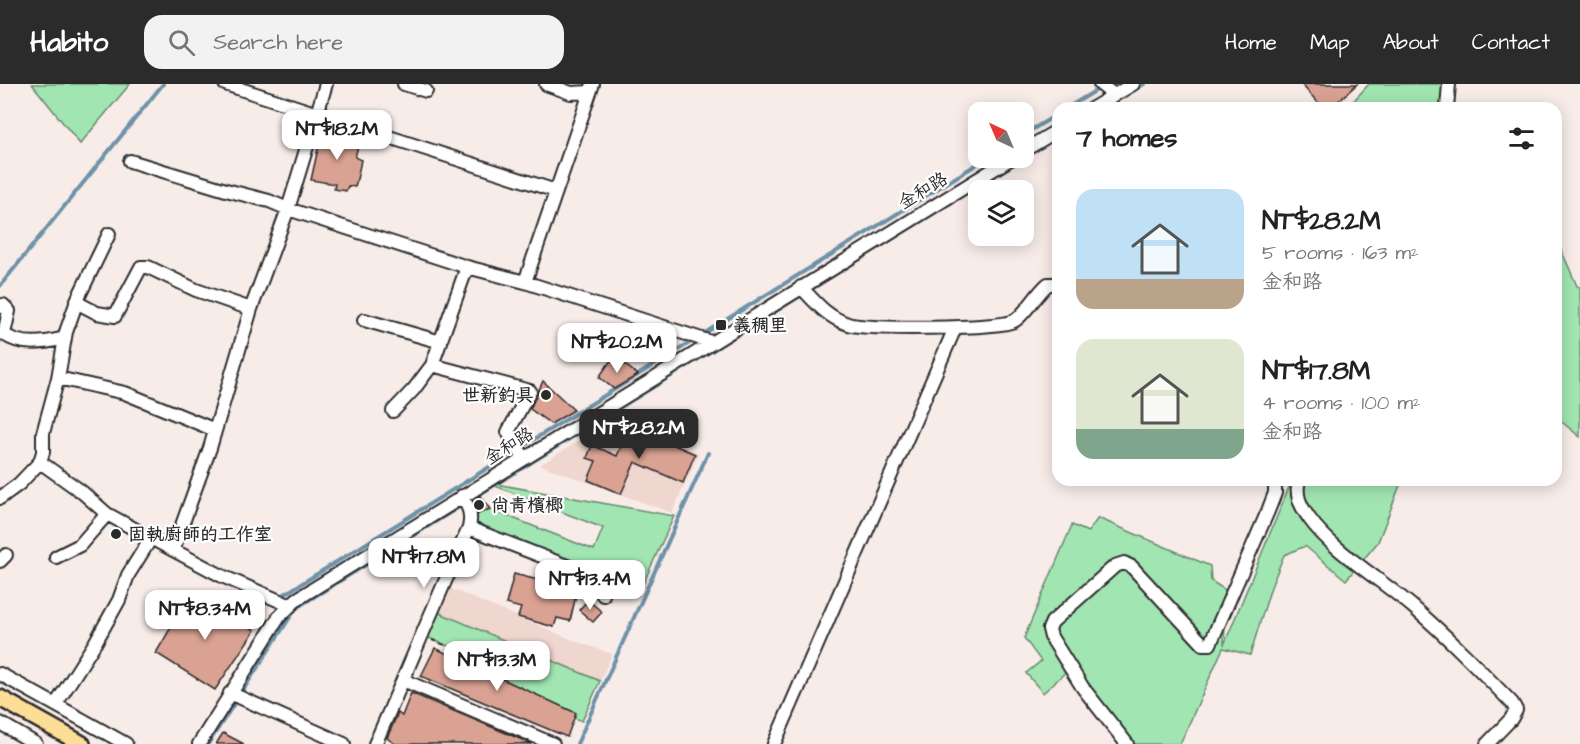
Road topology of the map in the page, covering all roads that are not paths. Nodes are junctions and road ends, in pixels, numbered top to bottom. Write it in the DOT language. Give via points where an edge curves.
graph roads {
  1 [pos="225,84"];
  2 [pos="326,84"];
  3 [pos="404,84"];
  4 [pos="546,84"];
  5 [pos="1100,84"];
  6 [pos="1133,84"];
  7 [pos="1449,84"];
  8 [pos="591,88"];
  9 [pos="426,91"];
  10 [pos="1114,95"];
  11 [pos="1103,102"];
  12 [pos="1448,102"];
  13 [pos="316,112"];
  14 [pos="1052,134"];
  15 [pos="1034,144"];
  16 [pos="130,161"];
  17 [pos="996,168"];
  18 [pos="556,191"];
  19 [pos="288,209"];
  20 [pos="109,234"];
  21 [pos="466,267"];
  22 [pos="525,282"];
  23 [pos="1052,284"];
  24 [pos="801,287"];
  25 [pos="76,302"];
  26 [pos="0,307"];
  27 [pos="251,309"];
  28 [pos="364,320"];
  29 [pos="955,328"];
  30 [pos="65,338"];
  31 [pos="441,342"];
  32 [pos="711,342"];
  33 [pos="432,365"];
  34 [pos="58,378"];
  35 [pos="393,411"];
  36 [pos="215,430"];
  37 [pos="524,458"];
  38 [pos="40,462"];
  39 [pos="1275,486"];
  40 [pos="1298,486"];
  41 [pos="1296,495"];
  42 [pos="462,496"];
  43 [pos="0,498"];
  44 [pos="107,514"];
  45 [pos="469,528"];
  46 [pos="151,538"];
  47 [pos="173,550"];
  48 [pos="56,557"];
  49 [pos="603,595"];
  50 [pos="289,605"];
  51 [pos="0,674"];
  52 [pos="402,683"];
  53 [pos="230,693"];
  54 [pos="0,698"];
  55 [pos="56,704"];
  56 [pos="0,723"];
  57 [pos="36,744"];
  58 [pos="81,744"];
  59 [pos="126,744"];
  60 [pos="199,744"];
  61 [pos="344,744"];
  62 [pos="375,744"];
  63 [pos="553,744"];
  64 [pos="774,744"];
  65 [pos="1127,744"];
  66 [pos="1487,744"];
  1 -- 13 [label="street"];
  2 -- 13 [label="street"];
  3 -- 9 [label="street"];
  4 -- 8 [label="street" via="571,93"];
  5 -- 10 [label="street"];
  6 -- 10 [label="street"];
  7 -- 12 [label="street"];
  8 -- 18 [label="street"];
  10 -- 11 [label="street"];
  13 -- 18 [label="street"];
  13 -- 19 [label="street"];
  14 -- 15 [label="street"];
  16 -- 19 [label="street"];
  17 -- 24 [label="street, 金和路"];
  18 -- 22 [label="street"];
  19 -- 21 [label="street"];
  19 -- 27 [label="street"];
  20 -- 25 [label="street"];
  21 -- 22 [label="street"];
  21 -- 31 [label="street"];
  22 -- 32 [label="street"];
  23 -- 29 [label="street" via="1037,294 1017,320 1006,325"];
  24 -- 29 [label="street" via="826,313 849,325"];
  24 -- 32 [label="street, 金和路"];
  25 -- 27 [label="street" via="97,313 115,316 141,267 148,267 196,290"];
  25 -- 30 [label="street"];
  26 -- 30 [label="street" via="3,305 9,311 4,334 13,341"];
  27 -- 36 [label="street"];
  28 -- 31 [label="street"];
  29 -- 64 [label="street"];
  30 -- 34 [label="street"];
  31 -- 33 [label="street"];
  32 -- 37 [label="street, 金和路"];
  33 -- 35 [label="street"];
  33 -- 37 [label="street" via="530,391 508,432"];
  34 -- 36 [label="street" via="125,393"];
  34 -- 38 [label="street" via="43,433"];
  36 -- 47 [label="street"];
  37 -- 42 [label="street, 金和路"];
  38 -- 43 [label="street"];
  38 -- 44 [label="street"];
  39 -- 41 [label="street"];
  39 -- 65 [label="street" via="1210,644 1203,644 1124,563 1115,566 1052,622 1051,637 1061,654"];
  40 -- 41 [label="street"];
  41 -- 66 [label="street" via="1324,536 1412,607 1512,703 1516,710 1511,719"];
  42 -- 45 [label="street" via="469,507"];
  42 -- 50 [label="street, 金和路"];
  44 -- 46 [label="street"];
  44 -- 48 [label="street" via="80,545"];
  45 -- 49 [label="street" via="590,575"];
  45 -- 52 [label="street"];
  46 -- 47 [label="street"];
  46 -- 55 [label="street"];
  47 -- 50 [label="street"];
  50 -- 53 [label="street, 金和路"];
  51 -- 55 [label="street"];
  52 -- 62 [label="street"];
  52 -- 63 [label="street"];
  53 -- 60 [label="street, 金和路"];
  53 -- 61 [label="street"];
  54 -- 58 [label="main road"];
  55 -- 59 [label="street"];
  56 -- 57 [label="street"];
}
